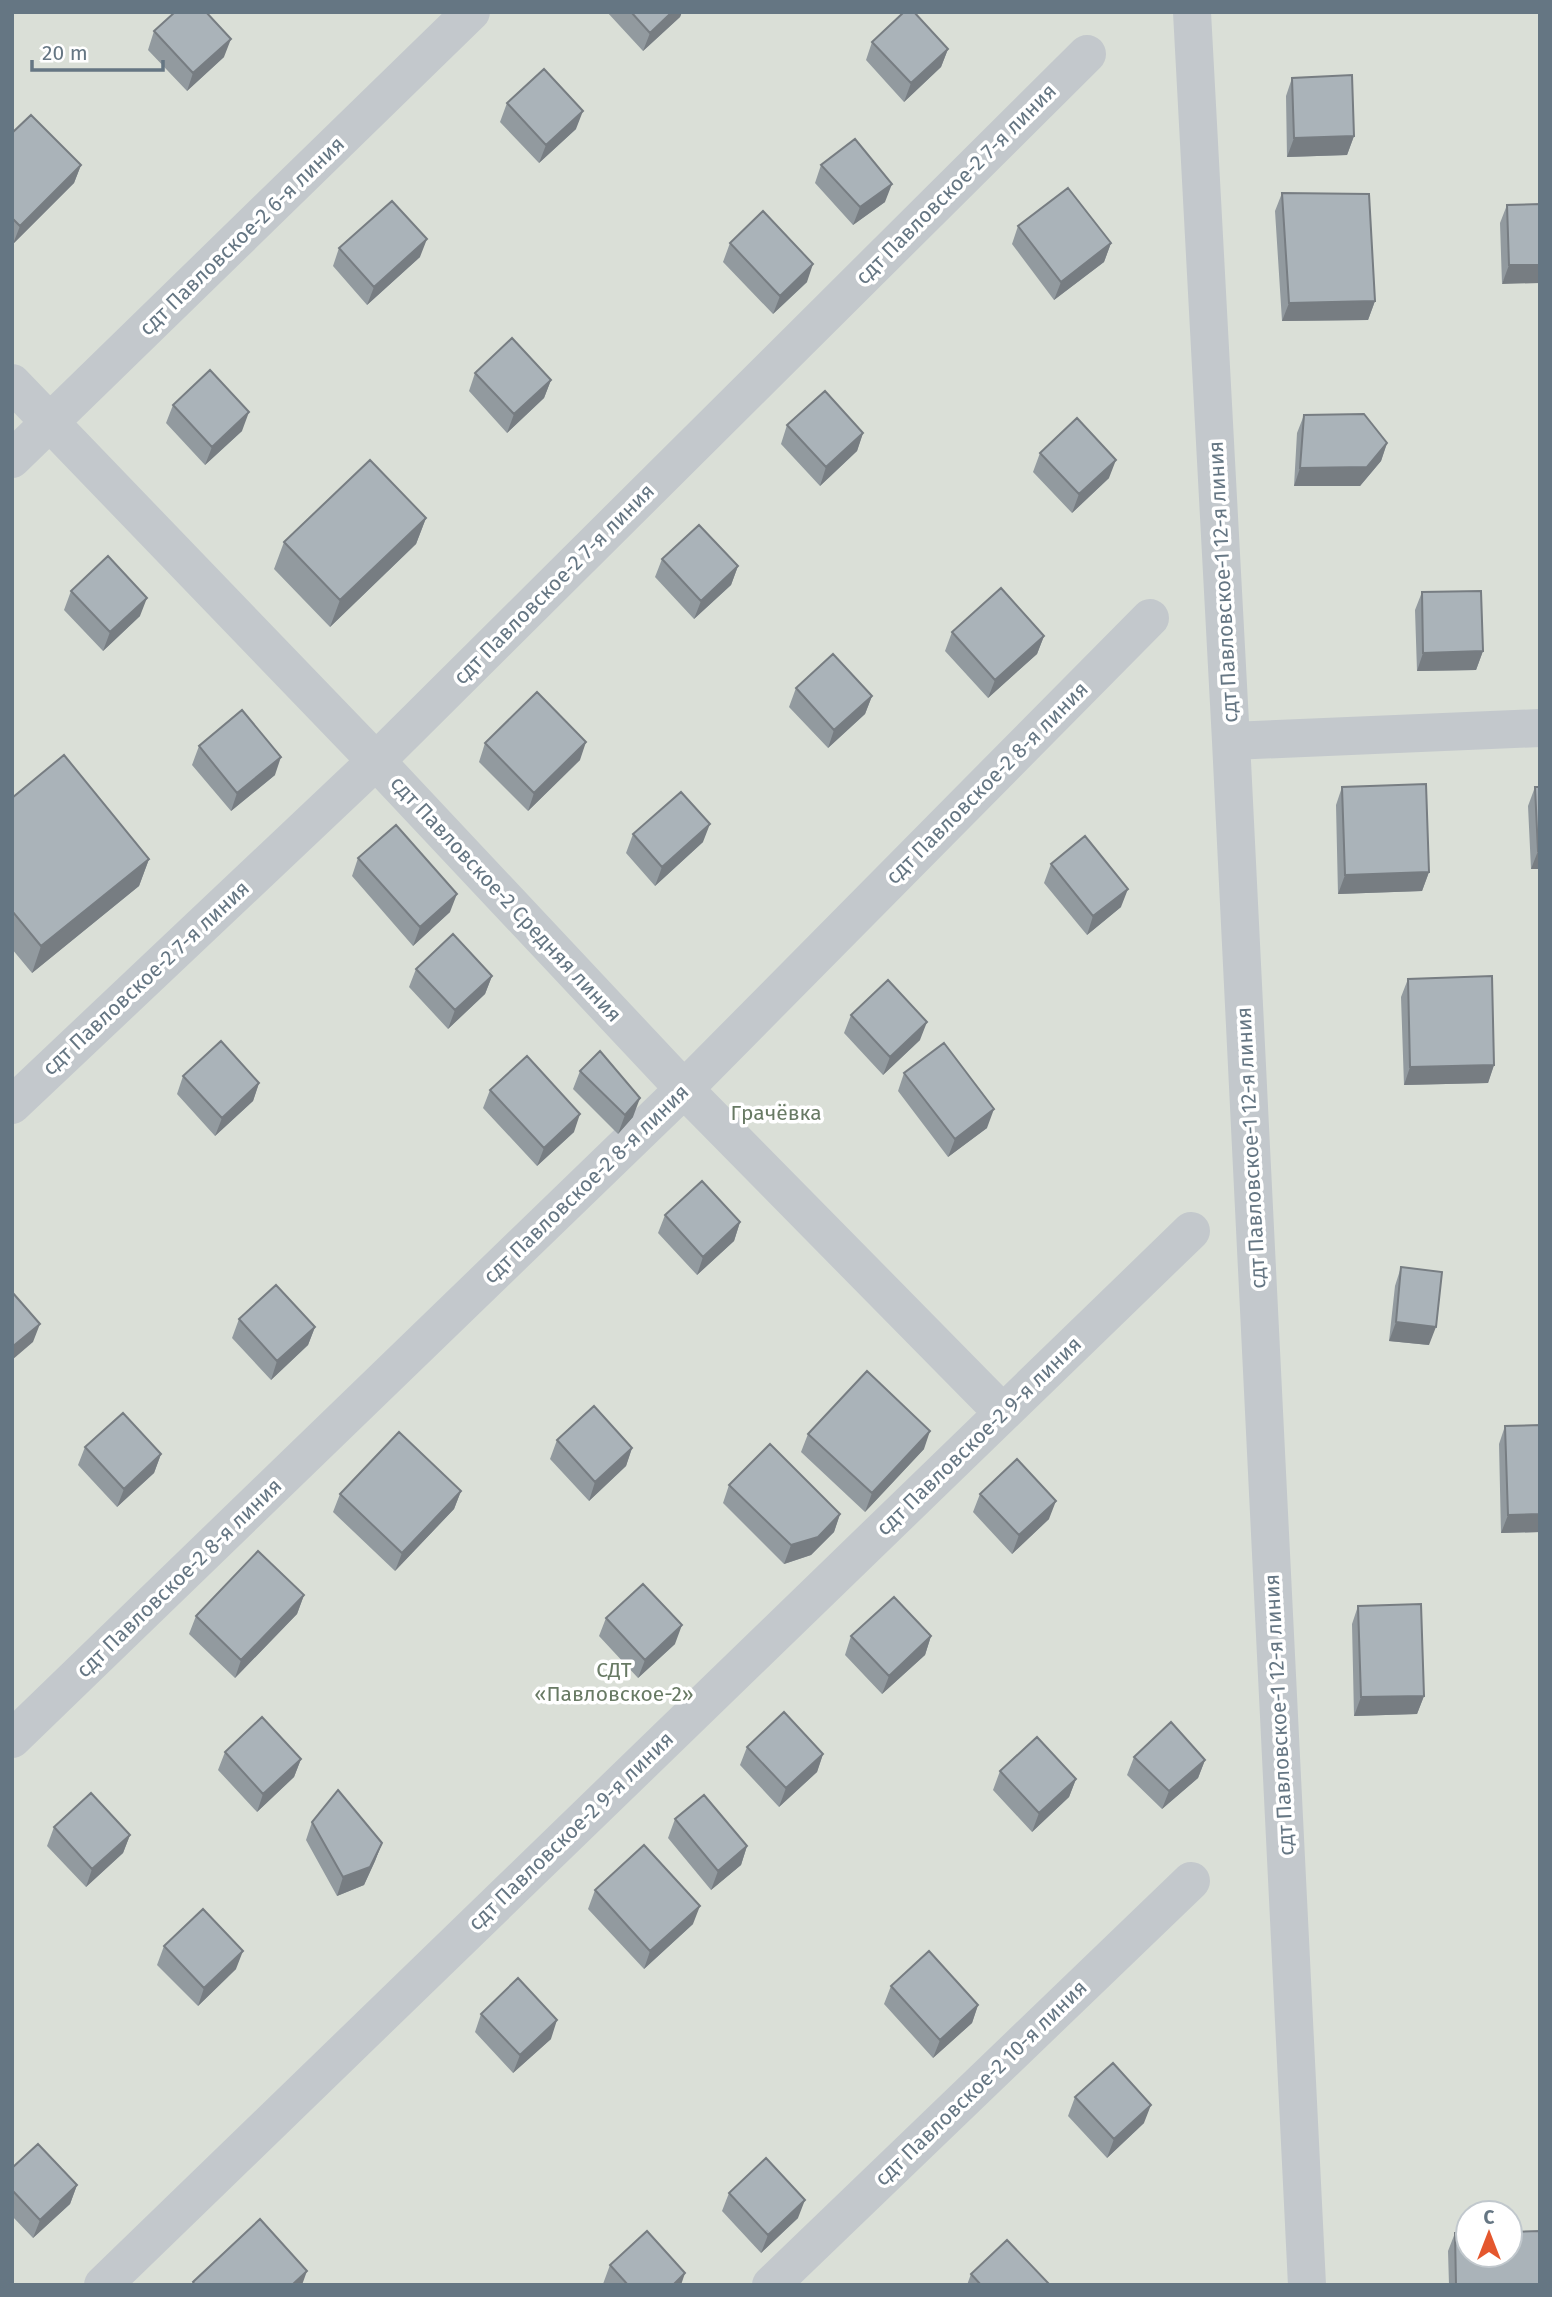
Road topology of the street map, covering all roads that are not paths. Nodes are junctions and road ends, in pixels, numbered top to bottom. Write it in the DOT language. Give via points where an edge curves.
graph roads {
  1 [pos="471,12"];
  2 [pos="1192,12"];
  3 [pos="1087,54"];
  4 [pos="12,383"];
  5 [pos="50,422"];
  6 [pos="12,459"];
  7 [pos="1150,618"];
  8 [pos="1540,728"];
  9 [pos="1231,741"];
  10 [pos="376,761"];
  11 [pos="684,1089"];
  12 [pos="12,1105"];
  13 [pos="1191,1231"];
  14 [pos="1003,1413"];
  15 [pos="12,1739"];
  16 [pos="1191,1881"];
  17 [pos="103,2285"];
  18 [pos="771,2285"];
  19 [pos="1307,2285"];
  1 -- 5 [label="street, сдт Павловское-2 6-я линия"];
  2 -- 9 [label="street, сдт Павловское-1 12-я линия"];
  3 -- 10 [label="street, сдт Павловское-2 7-я линия"];
  4 -- 5 [label="street, сдт Павловское-2 Средняя линия"];
  5 -- 6 [label="street, сдт Павловское-2 6-я линия"];
  5 -- 10 [label="street, сдт Павловское-2 Средняя линия"];
  7 -- 11 [label="street, сдт Павловское-2 8-я линия"];
  8 -- 9 [label="street"];
  9 -- 19 [label="street, сдт Павловское-1 12-я линия"];
  10 -- 11 [label="street, сдт Павловское-2 Средняя линия"];
  10 -- 12 [label="street, сдт Павловское-2 7-я линия"];
  11 -- 14 [label="street, сдт Павловское-2 Средняя линия"];
  11 -- 15 [label="street, сдт Павловское-2 8-я линия"];
  13 -- 14 [label="street, сдт Павловское-2 9-я линия"];
  14 -- 17 [label="street, сдт Павловское-2 9-я линия"];
  16 -- 18 [label="street, сдт Павловское-2 10-я линия"];
}
